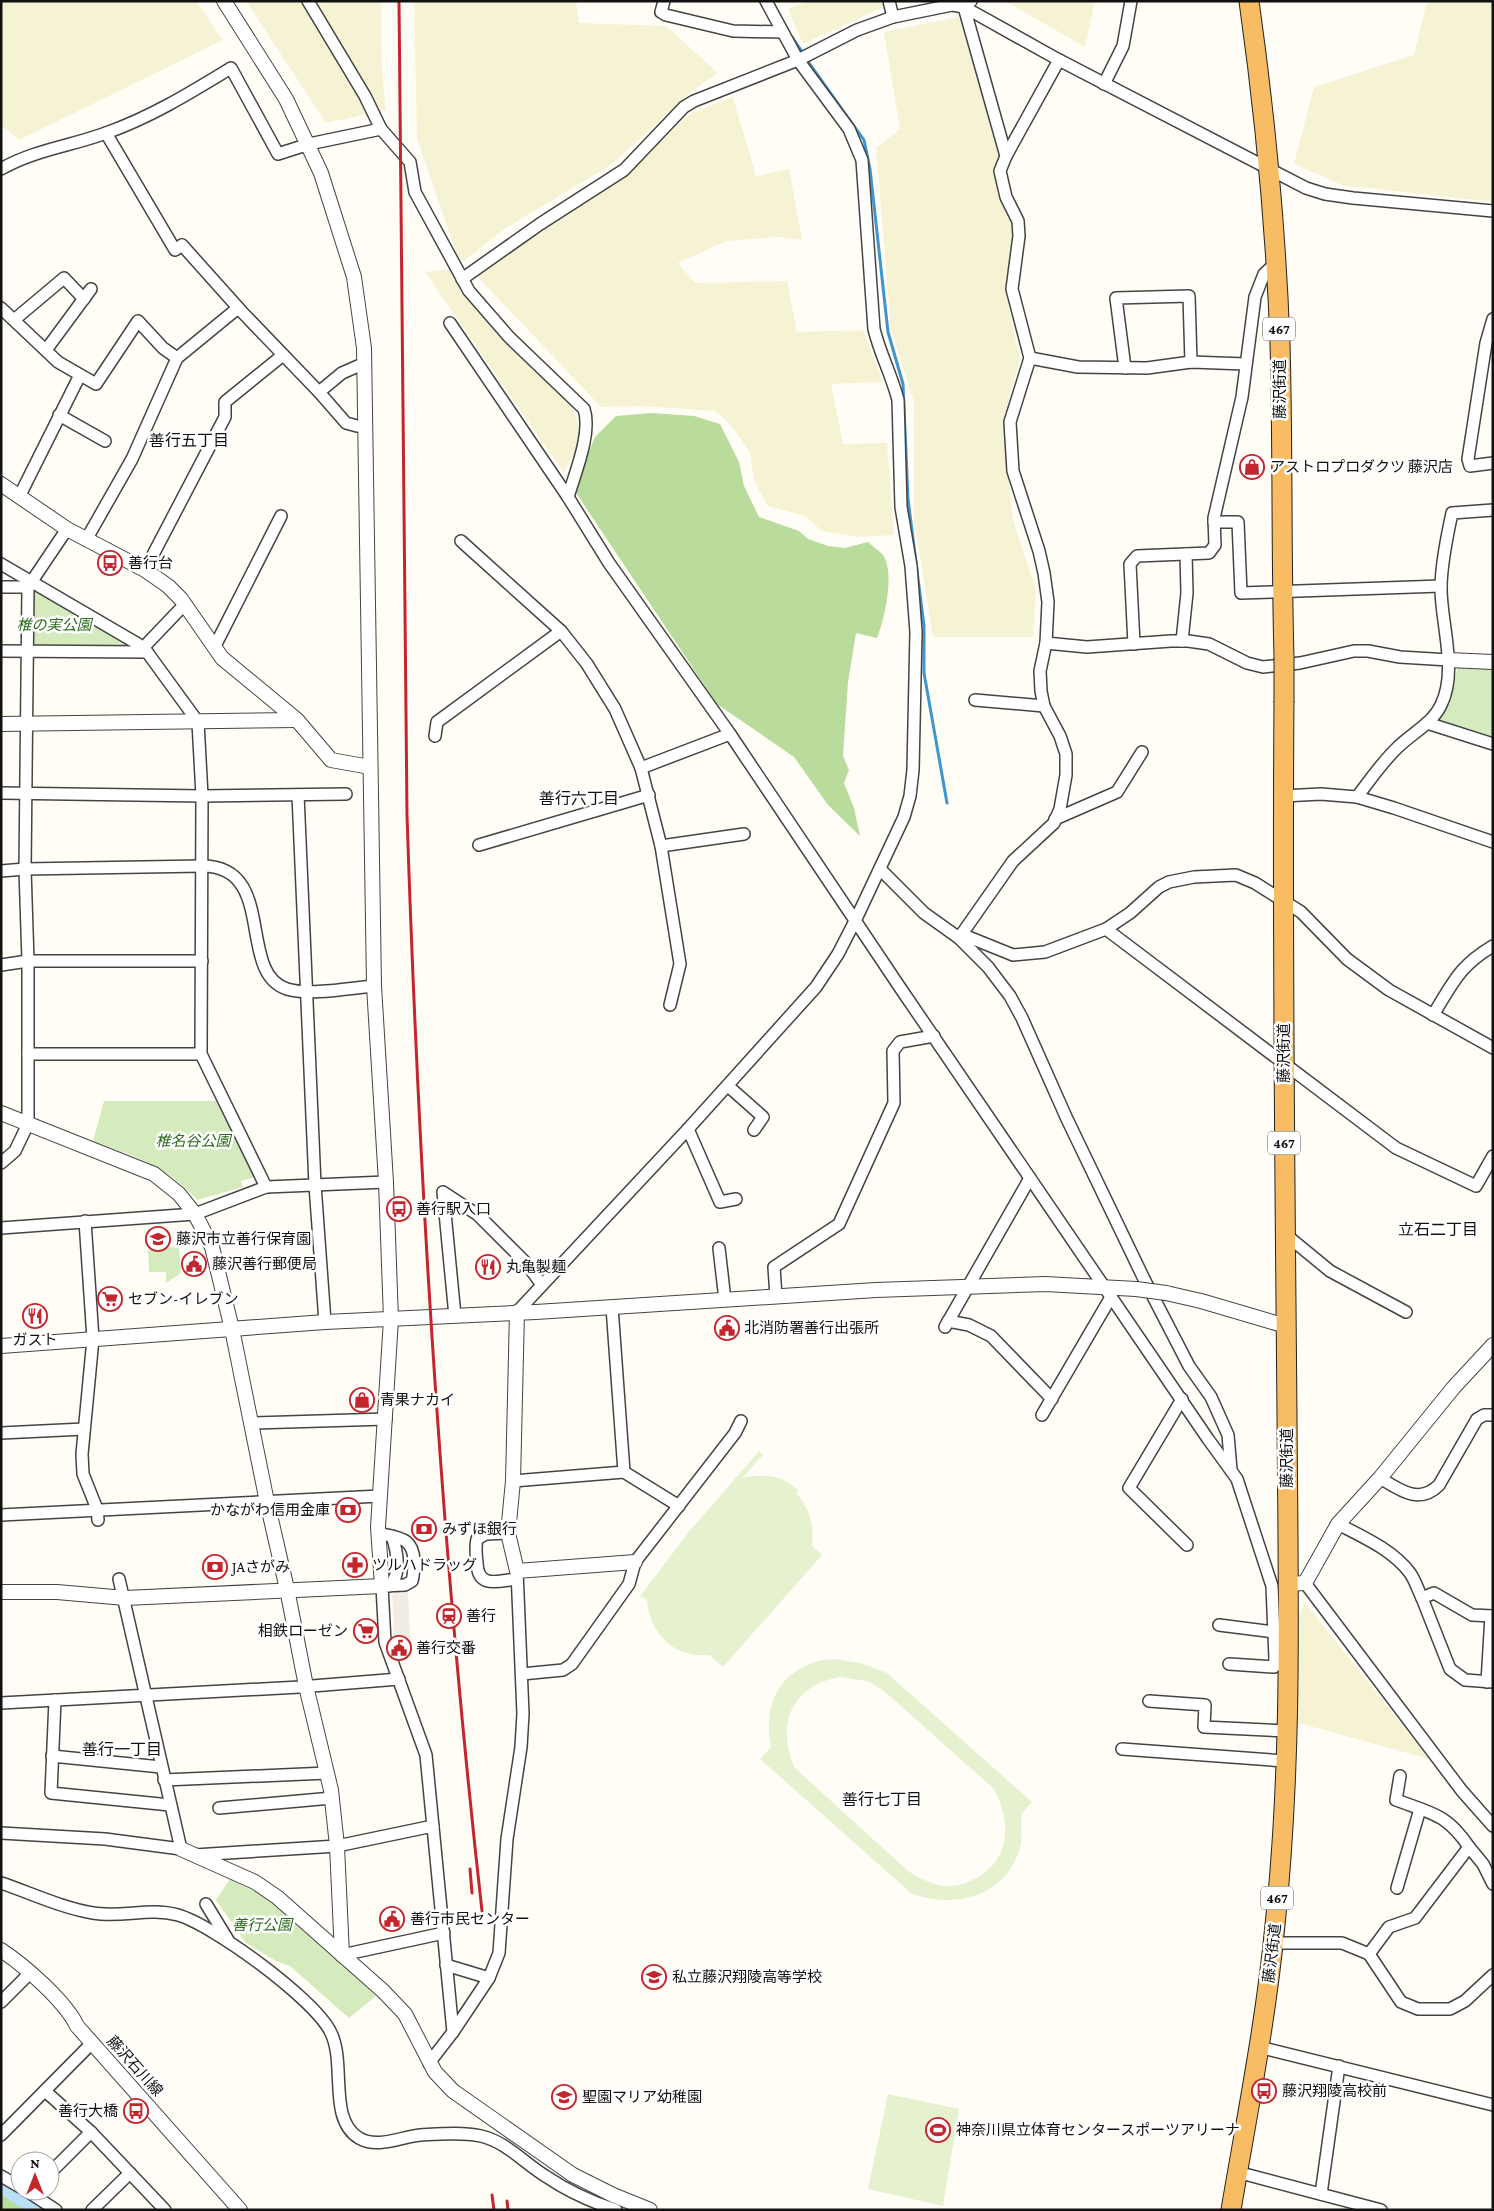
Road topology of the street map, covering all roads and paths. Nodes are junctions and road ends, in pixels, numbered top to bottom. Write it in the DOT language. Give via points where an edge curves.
graph roads {
  1 [pos="224,1"];
  2 [pos="308,1"];
  3 [pos="664,1"];
  4 [pos="766,1"];
  5 [pos="889,1"];
  6 [pos="1131,1"];
  7 [pos="1249,1"];
  8 [pos="968,4"];
  9 [pos="893,17"];
  10 [pos="782,32"];
  11 [pos="798,60"];
  12 [pos="1059,60"];
  13 [pos="1104,84"];
  14 [pos="381,129"];
  15 [pos="106,133"];
  16 [pos="309,144"];
  17 [pos="1006,156"];
  18 [pos="1,168"];
  19 [pos="1269,169"];
  20 [pos="1493,211"];
  21 [pos="1276,262"];
  22 [pos="462,279"];
  23 [pos="91,289"];
  24 [pos="84,299"];
  25 [pos="1,308"];
  26 [pos="238,308"];
  27 [pos="1493,319"];
  28 [pos="14,320"];
  29 [pos="450,323"];
  30 [pos="46,350"];
  31 [pos="283,354"];
  32 [pos="178,358"];
  33 [pos="1030,358"];
  34 [pos="1191,362"];
  35 [pos="365,363"];
  36 [pos="1245,364"];
  37 [pos="1125,368"];
  38 [pos="80,375"];
  39 [pos="319,392"];
  40 [pos="59,415"];
  41 [pos="366,426"];
  42 [pos="106,441"];
  43 [pos="1493,463"];
  44 [pos="1,484"];
  45 [pos="19,497"];
  46 [pos="568,497"];
  47 [pos="1493,510"];
  48 [pos="281,516"];
  49 [pos="1214,522"];
  50 [pos="67,529"];
  51 [pos="86,540"];
  52 [pos="461,541"];
  53 [pos="1186,554"];
  54 [pos="1,564"];
  55 [pos="145,570"];
  56 [pos="30,585"];
  57 [pos="1441,586"];
  58 [pos="1,587"];
  59 [pos="1282,593"];
  60 [pos="184,605"];
  61 [pos="561,631"];
  62 [pos="1182,641"];
  63 [pos="1046,643"];
  64 [pos="1134,644"];
  65 [pos="215,646"];
  66 [pos="145,650"];
  67 [pos="1,651"];
  68 [pos="26,651"];
  69 [pos="1449,660"];
  70 [pos="1493,662"];
  71 [pos="975,700"];
  72 [pos="1044,706"];
  73 [pos="297,720"];
  74 [pos="198,722"];
  75 [pos="1427,723"];
  76 [pos="1,724"];
  77 [pos="27,724"];
  78 [pos="730,734"];
  79 [pos="435,736"];
  80 [pos="1493,744"];
  81 [pos="1142,752"];
  82 [pos="370,767"];
  83 [pos="641,768"];
  84 [pos="1,793"];
  85 [pos="25,793"];
  86 [pos="298,794"];
  87 [pos="346,794"];
  88 [pos="649,795"];
  89 [pos="202,796"];
  90 [pos="1283,796"];
  91 [pos="1357,797"];
  92 [pos="1055,819"];
  93 [pos="744,834"];
  94 [pos="1493,842"];
  95 [pos="479,845"];
  96 [pos="661,846"];
  97 [pos="202,866"];
  98 [pos="25,868"];
  99 [pos="880,869"];
  100 [pos="1,871"];
  101 [pos="1284,901"];
  102 [pos="856,919"];
  103 [pos="1106,929"];
  104 [pos="960,936"];
  105 [pos="1493,946"];
  106 [pos="202,960"];
  107 [pos="28,961"];
  108 [pos="1,965"];
  109 [pos="374,986"];
  110 [pos="306,992"];
  111 [pos="670,1005"];
  112 [pos="1433,1015"];
  113 [pos="934,1036"];
  114 [pos="1493,1048"];
  115 [pos="28,1054"];
  116 [pos="202,1054"];
  117 [pos="1283,1064"];
  118 [pos="728,1086"];
  119 [pos="1,1112"];
  120 [pos="28,1124"];
  121 [pos="688,1129"];
  122 [pos="754,1130"];
  123 [pos="1493,1156"];
  124 [pos="1,1163"];
  125 [pos="1030,1178"];
  126 [pos="386,1182"];
  127 [pos="315,1185"];
  128 [pos="266,1187"];
  129 [pos="736,1199"];
  130 [pos="195,1214"];
  131 [pos="84,1221"];
  132 [pos="1,1228"];
  133 [pos="1285,1234"];
  134 [pos="719,1248"];
  135 [pos="542,1285"];
  136 [pos="968,1287"];
  137 [pos="1108,1292"];
  138 [pos="776,1297"];
  139 [pos="725,1300"];
  140 [pos="612,1307"];
  141 [pos="517,1312"];
  142 [pos="1406,1312"];
  143 [pos="455,1316"];
  144 [pos="391,1319"];
  145 [pos="325,1322"];
  146 [pos="1286,1326"];
  147 [pos="232,1329"];
  148 [pos="93,1339"];
  149 [pos="1493,1345"];
  150 [pos="1,1346"];
  151 [pos="1052,1399"];
  152 [pos="1182,1399"];
  153 [pos="1493,1414"];
  154 [pos="1042,1415"];
  155 [pos="386,1419"];
  156 [pos="741,1421"];
  157 [pos="251,1423"];
  158 [pos="84,1429"];
  159 [pos="1,1432"];
  160 [pos="1231,1470"];
  161 [pos="624,1472"];
  162 [pos="1380,1478"];
  163 [pos="513,1481"];
  164 [pos="380,1496"];
  165 [pos="267,1502"];
  166 [pos="679,1506"];
  167 [pos="97,1514"];
  168 [pos="1,1515"];
  169 [pos="1338,1524"];
  170 [pos="508,1532"];
  171 [pos="385,1534"];
  172 [pos="1187,1545"];
  173 [pos="635,1562"];
  174 [pos="517,1575"];
  175 [pos="119,1579"];
  176 [pos="1297,1584"];
  177 [pos="386,1586"];
  178 [pos="287,1589"];
  179 [pos="1,1592"];
  180 [pos="125,1598"];
  181 [pos="1422,1598"];
  182 [pos="1492,1616"];
  183 [pos="1219,1625"];
  184 [pos="1274,1632"];
  185 [pos="1281,1659"];
  186 [pos="1229,1664"];
  187 [pos="522,1674"];
  188 [pos="399,1679"];
  189 [pos="1490,1682"];
  190 [pos="306,1686"];
  191 [pos="147,1694"];
  192 [pos="55,1700"];
  193 [pos="1149,1701"];
  194 [pos="1,1703"];
  195 [pos="1286,1730"];
  196 [pos="1122,1749"];
  197 [pos="52,1756"];
  198 [pos="1285,1761"];
  199 [pos="161,1767"];
  200 [pos="327,1773"];
  201 [pos="1400,1776"];
  202 [pos="164,1780"];
  203 [pos="332,1798"];
  204 [pos="170,1805"];
  205 [pos="219,1808"];
  206 [pos="1420,1809"];
  207 [pos="433,1826"];
  208 [pos="1493,1826"];
  209 [pos="1,1833"];
  210 [pos="337,1846"];
  211 [pos="1469,1847"];
  212 [pos="186,1852"];
  213 [pos="1,1883"];
  214 [pos="1493,1884"];
  215 [pos="1397,1888"];
  216 [pos="206,1904"];
  217 [pos="444,1933"];
  218 [pos="1273,1943"];
  219 [pos="231,1944"];
  220 [pos="1,1950"];
  221 [pos="1369,1954"];
  222 [pos="342,1955"];
  223 [pos="446,1965"];
  224 [pos="30,1973"];
  225 [pos="1493,1975"];
  226 [pos="489,1978"];
  227 [pos="1,2002"];
  228 [pos="453,2032"];
  229 [pos="92,2043"];
  230 [pos="1259,2047"];
  231 [pos="429,2063"];
  232 [pos="1339,2066"];
  233 [pos="45,2091"];
  234 [pos="1493,2105"];
  235 [pos="91,2132"];
  236 [pos="1,2135"];
  237 [pos="60,2163"];
  238 [pos="1237,2172"];
  239 [pos="130,2173"];
  240 [pos="1321,2194"];
  241 [pos="43,2201"];
  242 [pos="586,2205"];
  243 [pos="236,2208"];
  244 [pos="56,2210"];
  245 [pos="92,2210"];
  246 [pos="164,2210"];
  247 [pos="616,2210"];
  248 [pos="650,2210"];
  249 [pos="1231,2210"];
  250 [pos="1380,2210"];
  1 -- 16 [label="street" via="286,99"];
  2 -- 14 [label="street"];
  3 -- 10 [label="street" via="661,12 666,15 733,31"];
  4 -- 10 [label="street"];
  5 -- 9 [label="street"];
  6 -- 13 [label="street" via="1123,46"];
  7 -- 19 [label="highway, 藤沢街道 / 467"];
  8 -- 9 [label="street"];
  8 -- 12 [label="street"];
  8 -- 17 [label="street"];
  9 -- 11 [label="street" via="857,30"];
  10 -- 11 [label="street"];
  11 -- 22 [label="street" via="714,91 684,107 624,170"];
  11 -- 99 [label="street" via="849,129 862,160 874,329 898,400 901,508 914,602 915,732 910,796"];
  12 -- 13 [label="street"];
  12 -- 17 [label="street"];
  13 -- 19 [label="street"];
  14 -- 16 [label="street"];
  14 -- 22 [label="street" via="410,162 415,192"];
  15 -- 16 [label="street" via="164,108 231,68 278,154"];
  15 -- 18 [label="street" via="39,152"];
  15 -- 26 [label="street" via="175,250 182,245"];
  16 -- 35 [label="street" via="354,277"];
  17 -- 33 [label="street" via="1000,171 1006,197 1018,221 1019,236 1012,289"];
  19 -- 20 [label="street" via="1325,194"];
  19 -- 21 [label="highway, 藤沢街道 / 467"];
  21 -- 36 [label="street" via="1264,274 1255,297"];
  21 -- 59 [label="highway, 藤沢街道 / 467"];
  22 -- 46 [label="street" via="509,337 584,409 587,418 584,437"];
  23 -- 24 [label="street"];
  24 -- 28 [label="street" via="64,278"];
  24 -- 30 [label="street"];
  25 -- 28 [label="street"];
  26 -- 31 [label="street"];
  26 -- 32 [label="street"];
  27 -- 43 [label="street" via="1468,459 1470,466"];
  28 -- 30 [label="street"];
  29 -- 46 [label="street"];
  30 -- 38 [label="street" via="58,362"];
  31 -- 39 [label="street"];
  31 -- 55 [label="street" via="225,402 225,417"];
  32 -- 38 [label="street" via="163,348 138,321 96,384"];
  32 -- 51 [label="street" via="132,459"];
  33 -- 37 [label="street" via="1078,367"];
  33 -- 63 [label="street" via="1010,422 1013,471 1044,573 1048,602"];
  34 -- 36 [label="street"];
  34 -- 37 [label="street"];
  34 -- 37 [label="street" via="1189,296 1116,298"];
  35 -- 39 [label="street" via="342,373"];
  35 -- 41 [label="street"];
  36 -- 49 [label="street" via="1242,397"];
  38 -- 40 [label="street"];
  39 -- 41 [label="street" via="346,423"];
  40 -- 42 [label="street"];
  40 -- 45 [label="street"];
  41 -- 82 [label="street"];
  44 -- 45 [label="street"];
  45 -- 50 [label="street"];
  46 -- 78 [label="street" via="609,563"];
  47 -- 57 [label="street" via="1452,513"];
  48 -- 65 [label="street"];
  49 -- 53 [label="street" via="1215,545 1210,553"];
  49 -- 59 [label="street" via="1238,522 1241,593"];
  50 -- 51 [label="street"];
  50 -- 56 [label="street"];
  51 -- 55 [label="street"];
  52 -- 61 [label="street"];
  53 -- 62 [label="street" via="1187,593"];
  53 -- 64 [label="street" via="1138,556 1130,564"];
  54 -- 56 [label="street"];
  55 -- 60 [label="street" via="168,586"];
  56 -- 58 [label="street"];
  56 -- 66 [label="street"];
  56 -- 68 [label="street"];
  57 -- 59 [label="street"];
  57 -- 69 [label="street"];
  59 -- 90 [label="highway, 藤沢街道 / 467, bridge"];
  60 -- 65 [label="street"];
  60 -- 66 [label="street"];
  61 -- 79 [label="street" via="437,722"];
  61 -- 83 [label="street" via="587,664 615,709"];
  62 -- 64 [label="street"];
  62 -- 69 [label="street" via="1210,644 1247,663 1263,667 1354,651"];
  63 -- 64 [label="street" via="1087,647"];
  63 -- 72 [label="street" via="1040,671"];
  65 -- 73 [label="street" via="234,669"];
  66 -- 68 [label="street"];
  66 -- 74 [label="street"];
  67 -- 68 [label="street"];
  68 -- 77 [label="street"];
  69 -- 70 [label="street"];
  69 -- 75 [label="street" via="1444,700"];
  71 -- 72 [label="street"];
  72 -- 92 [label="street" via="1066,754 1066,775"];
  73 -- 74 [label="street"];
  73 -- 82 [label="street" via="331,760"];
  74 -- 77 [label="street"];
  74 -- 89 [label="street"];
  75 -- 80 [label="street"];
  75 -- 91 [label="street" via="1389,756"];
  76 -- 77 [label="street"];
  77 -- 85 [label="street"];
  78 -- 83 [label="street"];
  78 -- 102 [label="street"];
  81 -- 92 [label="street" via="1117,792"];
  82 -- 109 [label="street"];
  83 -- 88 [label="street"];
  84 -- 85 [label="street"];
  85 -- 89 [label="street"];
  85 -- 98 [label="street"];
  86 -- 87 [label="street"];
  86 -- 89 [label="street"];
  86 -- 110 [label="street"];
  88 -- 95 [label="street"];
  88 -- 96 [label="street"];
  89 -- 97 [label="street"];
  90 -- 91 [label="street" via="1321,794"];
  90 -- 101 [label="highway, 藤沢街道 / 467"];
  91 -- 94 [label="street"];
  92 -- 104 [label="street" via="1013,861"];
  93 -- 96 [label="street"];
  96 -- 111 [label="street" via="680,964"];
  97 -- 98 [label="street"];
  97 -- 106 [label="street"];
  97 -- 110 [label="street" via="220,868 246,893 252,908 262,965 286,989"];
  98 -- 100 [label="street"];
  98 -- 107 [label="street"];
  99 -- 102 [label="street"];
  99 -- 104 [label="street" via="924,913"];
  101 -- 103 [label="street" via="1236,875 1180,879 1159,886 1130,913"];
  101 -- 112 [label="street" via="1301,912 1359,969"];
  101 -- 117 [label="highway, 藤沢街道 / 467"];
  102 -- 113 [label="street"];
  102 -- 118 [label="street" via="816,987"];
  103 -- 104 [label="street" via="1044,952 1026,955 1003,952"];
  103 -- 117 [label="street"];
  104 -- 160 [label="street" via="1010,996 1022,1018 1144,1278 1188,1366 1211,1397 1228,1435"];
  105 -- 112 [label="street" via="1467,963"];
  106 -- 107 [label="street"];
  106 -- 116 [label="street"];
  107 -- 108 [label="street"];
  107 -- 115 [label="street"];
  109 -- 110 [label="street"];
  109 -- 126 [label="street"];
  110 -- 127 [label="street"];
  112 -- 114 [label="street"];
  113 -- 125 [label="street"];
  113 -- 138 [label="street" via="900,1042 893,1051 894,1103 839,1224 774,1267"];
  115 -- 116 [label="street"];
  115 -- 120 [label="street"];
  116 -- 128 [label="street"];
  117 -- 123 [label="street" via="1396,1148 1476,1186"];
  117 -- 133 [label="highway, 藤沢街道 / 467"];
  118 -- 121 [label="street"];
  118 -- 122 [label="street" via="763,1117"];
  119 -- 120 [label="street"];
  120 -- 124 [label="street" via="15,1151"];
  120 -- 130 [label="street" via="154,1174 179,1194"];
  121 -- 129 [label="street" via="720,1202"];
  121 -- 135 [label="street"];
  125 -- 136 [label="street"];
  125 -- 137 [label="street"];
  126 -- 127 [label="street"];
  126 -- 144 [label="street"];
  127 -- 128 [label="street"];
  127 -- 145 [label="street"];
  128 -- 130 [label="street"];
  130 -- 131 [label="street"];
  130 -- 147 [label="street" via="212,1246"];
  131 -- 132 [label="street"];
  131 -- 148 [label="street"];
  133 -- 142 [label="street" via="1330,1271"];
  133 -- 146 [label="highway, 藤沢街道 / 467"];
  134 -- 139 [label="street"];
  135 -- 141 [label="street"];
  135 -- 143 [label="street" via="526,1263 478,1216 443,1192"];
  136 -- 137 [label="street" via="1045,1284"];
  136 -- 138 [label="street"];
  136 -- 151 [label="street" via="947,1324 969,1325 991,1336"];
  137 -- 146 [label="street, bridge" via="1136,1288 1166,1293"];
  137 -- 151 [label="street"];
  137 -- 152 [label="street"];
  138 -- 139 [label="street"];
  139 -- 140 [label="street"];
  140 -- 141 [label="street"];
  140 -- 161 [label="street"];
  141 -- 143 [label="street"];
  141 -- 163 [label="street"];
  143 -- 144 [label="street"];
  144 -- 145 [label="street"];
  144 -- 155 [label="street"];
  145 -- 147 [label="street"];
  146 -- 176 [label="highway, 藤沢街道 / 467"];
  147 -- 148 [label="street"];
  147 -- 157 [label="street"];
  148 -- 150 [label="street"];
  148 -- 158 [label="street"];
  149 -- 162 [label="street" via="1454,1387"];
  151 -- 154 [label="street"];
  152 -- 160 [label="street"];
  152 -- 172 [label="street" via="1129,1488"];
  153 -- 162 [label="street" via="1477,1419 1439,1485 1430,1493 1418,1496 1401,1491"];
  155 -- 157 [label="street"];
  155 -- 164 [label="street"];
  156 -- 166 [label="street"];
  157 -- 165 [label="street"];
  158 -- 159 [label="street"];
  158 -- 167 [label="street" via="83,1474"];
  160 -- 184 [label="street" via="1272,1586"];
  161 -- 163 [label="street"];
  161 -- 166 [label="street"];
  162 -- 169 [label="street"];
  163 -- 170 [label="street"];
  164 -- 165 [label="street"];
  164 -- 171 [label="street"];
  165 -- 167 [label="street"];
  165 -- 178 [label="street"];
  166 -- 173 [label="street"];
  167 -- 168 [label="street"];
  169 -- 176 [label="street"];
  169 -- 181 [label="street" via="1380,1547 1401,1564 1411,1574"];
  170 -- 174 [label="street"];
  170 -- 174 [label="street" via="486,1534 477,1539 477,1571 480,1577 490,1582"];
  171 -- 177 [label="street"];
  171 -- 177 [label="street" via="410,1544 414,1574 412,1581 405,1585"];
  173 -- 174 [label="street"];
  173 -- 187 [label="street" via="629,1584 572,1664 563,1670"];
  174 -- 187 [label="street"];
  175 -- 180 [label="street"];
  176 -- 185 [label="highway, 藤沢街道 / 467"];
  176 -- 208 [label="street"];
  177 -- 178 [label="street"];
  177 -- 188 [label="street" via="385,1642"];
  178 -- 180 [label="street"];
  178 -- 190 [label="street"];
  179 -- 180 [label="street" via="57,1592"];
  180 -- 191 [label="street"];
  181 -- 182 [label="street" via="1434,1593 1472,1615"];
  181 -- 189 [label="street" via="1450,1669 1465,1680"];
  182 -- 189 [label="street"];
  183 -- 184 [label="street"];
  184 -- 185 [label="street"];
  185 -- 186 [label="street" via="1274,1667"];
  185 -- 195 [label="highway, 藤沢街道 / 467"];
  187 -- 226 [label="street" via="521,1747 507,1839 502,1934 499,1953"];
  188 -- 190 [label="street"];
  188 -- 207 [label="street" via="426,1755"];
  190 -- 191 [label="street"];
  190 -- 200 [label="street"];
  191 -- 192 [label="street"];
  191 -- 199 [label="street"];
  192 -- 194 [label="street"];
  192 -- 197 [label="street"];
  193 -- 195 [label="street" via="1205,1705 1204,1727"];
  195 -- 198 [label="highway, 藤沢街道 / 467"];
  196 -- 198 [label="street"];
  197 -- 199 [label="street"];
  197 -- 204 [label="street" via="51,1793"];
  198 -- 218 [label="highway, 藤沢街道 / 467"];
  199 -- 202 [label="street"];
  200 -- 202 [label="street"];
  200 -- 203 [label="street"];
  201 -- 206 [label="street" via="1396,1800"];
  202 -- 204 [label="street"];
  203 -- 205 [label="street"];
  203 -- 210 [label="street"];
  204 -- 212 [label="street"];
  206 -- 211 [label="street" via="1445,1818"];
  206 -- 215 [label="street"];
  207 -- 210 [label="street"];
  207 -- 217 [label="street"];
  209 -- 212 [label="street" via="105,1839"];
  210 -- 212 [label="street"];
  210 -- 222 [label="street"];
  211 -- 214 [label="street"];
  211 -- 221 [label="street" via="1415,1918 1389,1927"];
  212 -- 222 [label="street" via="255,1882 277,1897"];
  213 -- 219 [label="street" via="93,1913 112,1915 160,1911 179,1915"];
  216 -- 219 [label="street"];
  217 -- 222 [label="street"];
  217 -- 223 [label="street"];
  218 -- 221 [label="street" via="1342,1943"];
  218 -- 230 [label="highway, 藤沢街道 / 467"];
  219 -- 242 [label="street" via="272,1973 319,2014 337,2050 344,2124 361,2140 371,2142 445,2134 483,2137 516,2154"];
  220 -- 224 [label="street, 藤沢石川線"];
  221 -- 225 [label="street" via="1401,2002 1418,2009 1450,2009 1465,2001"];
  222 -- 231 [label="street" via="405,2014"];
  223 -- 226 [label="street"];
  223 -- 228 [label="street"];
  224 -- 227 [label="street"];
  224 -- 229 [label="street, 藤沢石川線" via="72,2015"];
  226 -- 228 [label="street"];
  228 -- 231 [label="street"];
  229 -- 233 [label="street"];
  229 -- 243 [label="street, 藤沢石川線"];
  230 -- 232 [label="street"];
  230 -- 238 [label="highway, 藤沢街道 / 467"];
  231 -- 248 [label="street" via="453,2091 573,2175"];
  232 -- 234 [label="street"];
  232 -- 240 [label="street"];
  233 -- 235 [label="street"];
  233 -- 236 [label="street"];
  235 -- 237 [label="street"];
  235 -- 239 [label="street"];
  238 -- 240 [label="street"];
  238 -- 249 [label="highway, 藤沢街道 / 467"];
  239 -- 245 [label="street"];
  239 -- 246 [label="street"];
  240 -- 250 [label="street"];
  241 -- 244 [label="street"];
  242 -- 247 [label="street"];
}
